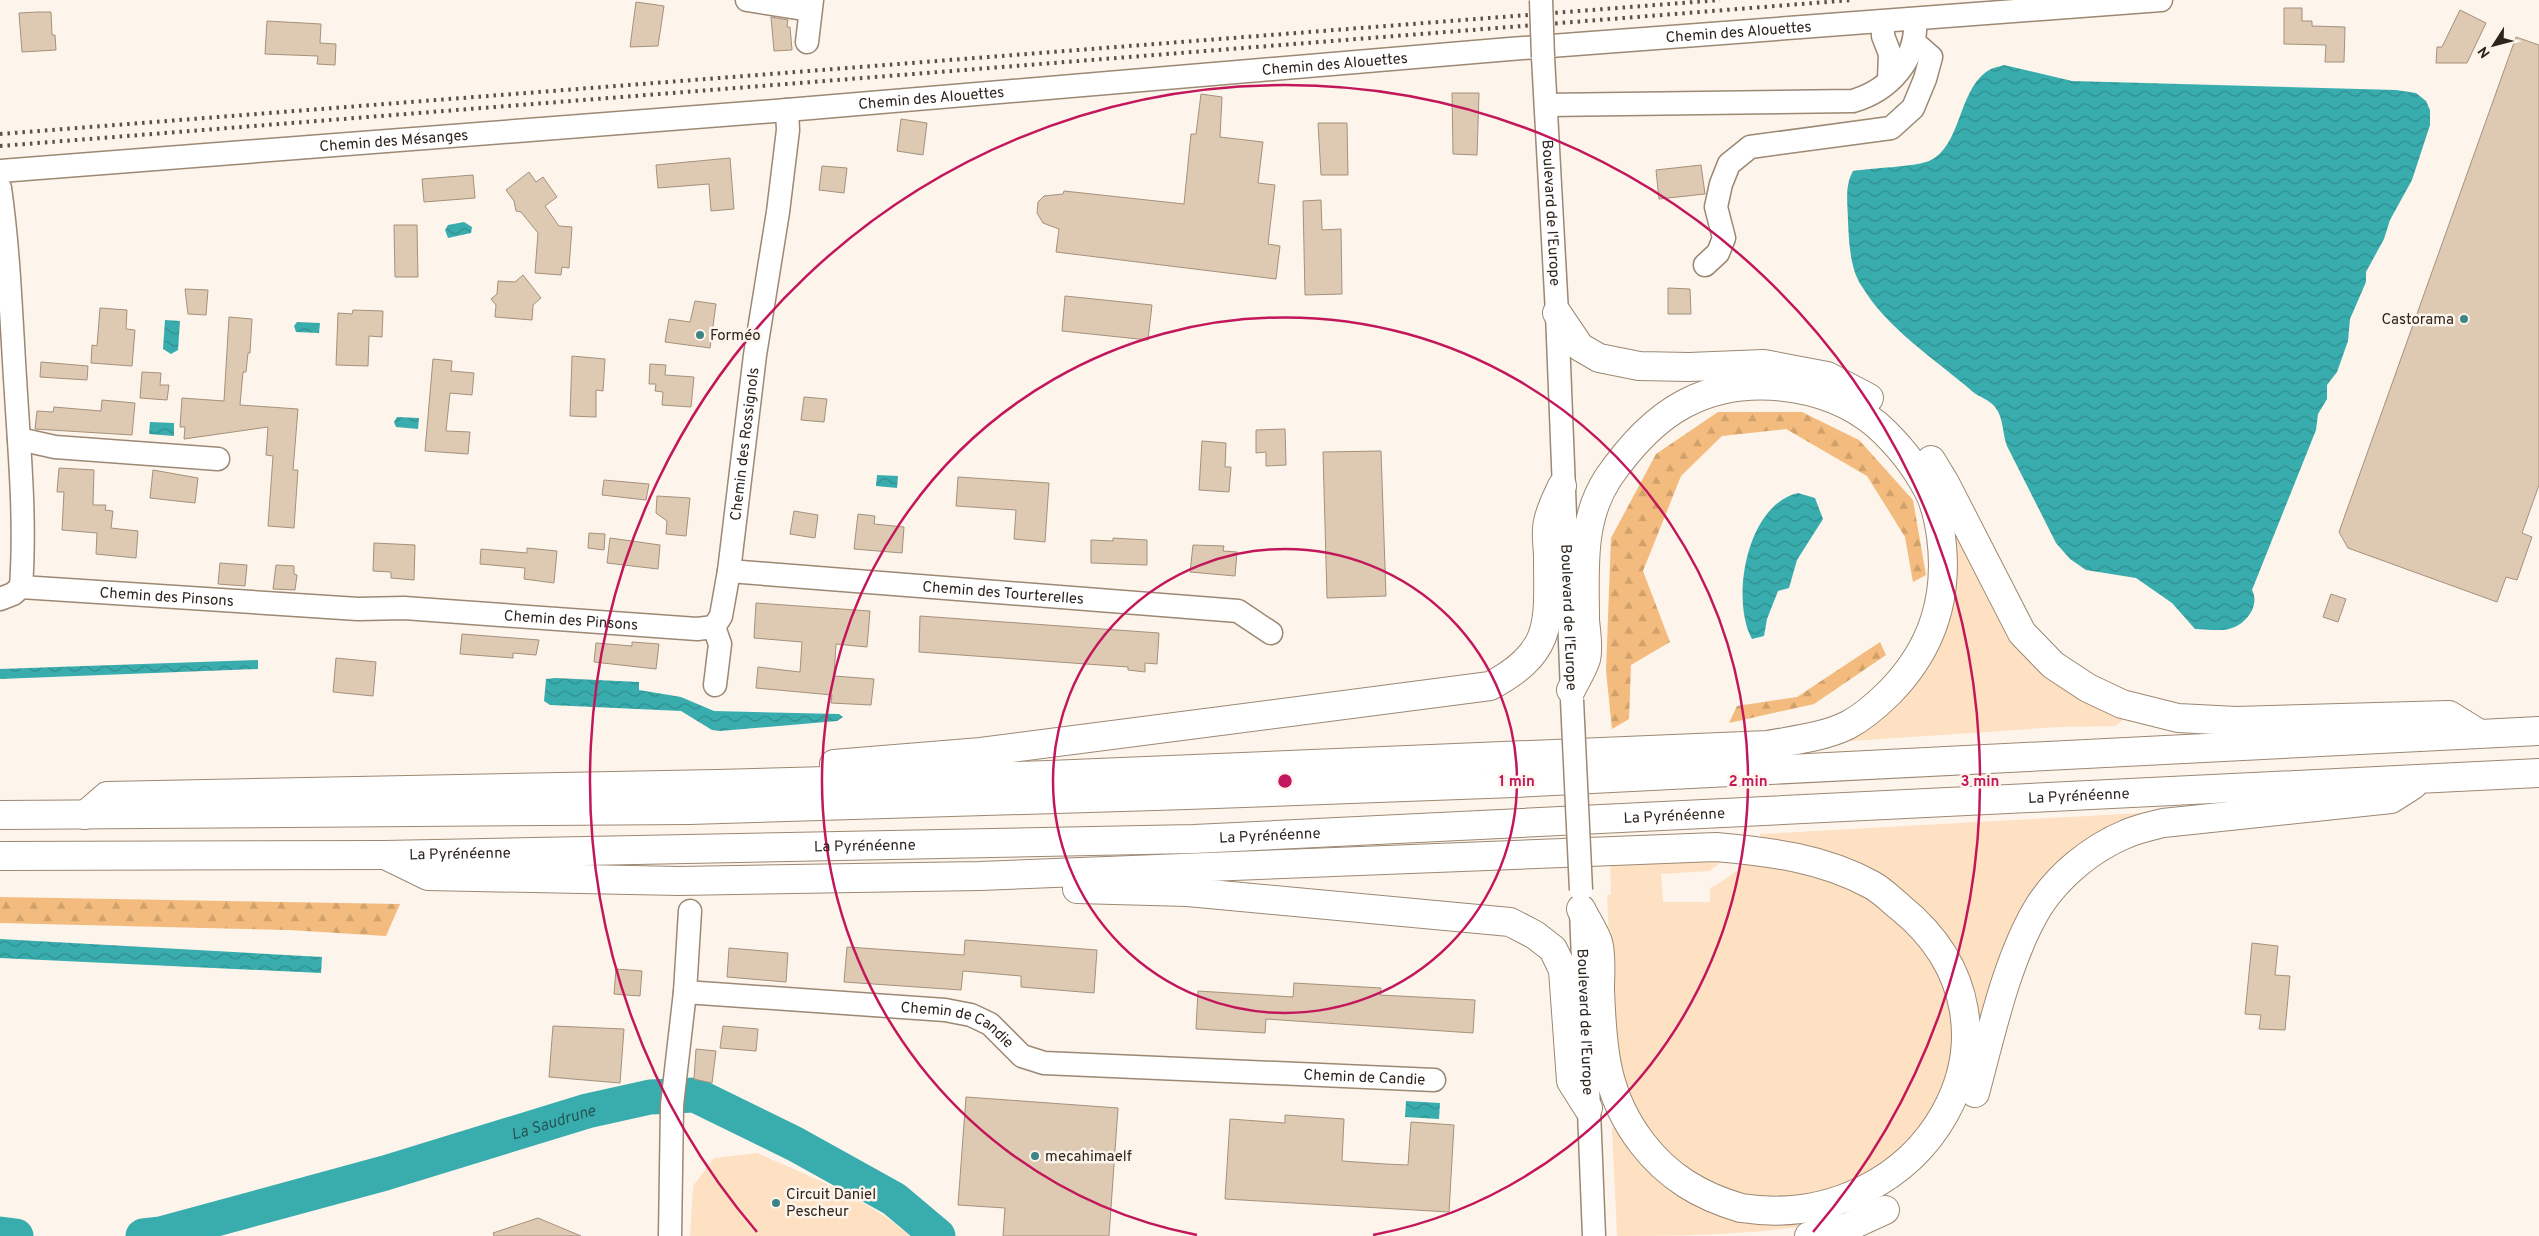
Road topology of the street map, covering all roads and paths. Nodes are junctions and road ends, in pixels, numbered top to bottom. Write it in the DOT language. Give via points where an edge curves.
graph roads {
  1 [pos="747,0"];
  2 [pos="1541,0"];
  3 [pos="2161,0"];
  4 [pos="811,5"];
  5 [pos="1915,19"];
  6 [pos="1883,22"];
  7 [pos="807,42"];
  8 [pos="1915,43"];
  9 [pos="1889,80"];
  10 [pos="1546,105"];
  11 [pos="787,110"];
  12 [pos="0,171"];
  13 [pos="0,188"];
  14 [pos="1705,265"];
  15 [pos="1556,313"];
  16 [pos="19,439"];
  17 [pos="218,459"];
  18 [pos="1562,486"];
  19 [pos="729,571"];
  20 [pos="21,587"];
  21 [pos="0,599"];
  22 [pos="714,627"];
  23 [pos="1271,633"];
  24 [pos="715,685"];
  25 [pos="1572,695"];
  26 [pos="2539,731"];
  27 [pos="2478,733"];
  28 [pos="2539,773"];
  29 [pos="2422,779"];
  30 [pos="717,784"];
  31 [pos="0,815"];
  32 [pos="85,815"];
  33 [pos="384,855"];
  34 [pos="0,856"];
  35 [pos="980,876"];
  36 [pos="1581,899"];
  37 [pos="690,911"];
  38 [pos="685,992"];
  39 [pos="1434,1080"];
  40 [pos="1588,1108"];
  41 [pos="1944,1155"];
  42 [pos="1907,1196"];
  43 [pos="670,1236"];
  44 [pos="1594,1236"];
  45 [pos="1809,1236"];
  1 -- 4 [label="street"];
  2 -- 10 [label="street, Boulevard de l'Europe, bridge"];
  3 -- 5 [label="street, Chemin des Alouettes"];
  4 -- 7 [label="street"];
  5 -- 6 [label="street, Chemin des Alouettes"];
  5 -- 8 [label="street"];
  6 -- 9 [label="street" via="1883,36 1890,54"];
  6 -- 11 [label="street, Chemin des Alouettes" via="1510,49"];
  8 -- 9 [label="street" via="1904,66"];
  8 -- 14 [label="street" via="1931,57 1926,79 1912,108 1891,128 1750,147 1729,164 1716,207 1724,238 1718,253"];
  9 -- 10 [label="street" via="1881,89 1853,101"];
  10 -- 15 [label="street, Boulevard de l'Europe"];
  11 -- 12 [label="street, Chemin des Mésanges"];
  11 -- 19 [label="street, Chemin des Rossignols" via="788,130 778,212 755,355"];
  13 -- 16 [label="street"];
  15 -- 18 [label="street, Boulevard de l'Europe"];
  15 -- 27 [label="highway" via="1580,347 1598,358 1639,366 1764,364 1827,376 1870,398 1897,419 1922,446 1945,482 2022,633 2052,665 2088,688 2122,704 2178,718 2236,721 2449,715"];
  16 -- 17 [label="street" via="55,447"];
  16 -- 20 [label="street"];
  18 -- 25 [label="street, Boulevard de l'Europe"];
  18 -- 30 [label="highway" via="1548,522 1548,620 1541,642 1527,662 1490,686 982,752 746,771"];
  19 -- 22 [label="street, Chemin des Rossignols" via="721,616"];
  19 -- 23 [label="street, Chemin des Tourterelles" via="1238,611"];
  20 -- 21 [label="street"];
  20 -- 22 [label="street, Chemin des Pinsons" via="358,609 404,608 697,629"];
  22 -- 24 [label="street" via="720,644"];
  25 -- 30 [label="highway" via="1586,658 1584,549 1590,516 1606,481 1629,449 1652,426 1683,404 1713,392 1746,385 1804,391 1839,402 1875,424 1902,449 1929,491 1939,526 1944,562 1940,601 1928,640 1906,675 1879,704 1848,725 1810,737 1768,745 1519,757"];
  25 -- 36 [label="street, Boulevard de l'Europe, bridge"];
  26 -- 27 [label="highway"];
  27 -- 32 [label="highway" via="1514,782 1187,795 689,810"];
  28 -- 29 [label="highway, La Pyrénéenne"];
  29 -- 33 [label="highway, La Pyrénéenne" via="1194,839"];
  29 -- 41 [label="highway" via="2391,799 2163,823 2126,833 2063,876 2040,906 2017,954 1972,1101"];
  30 -- 32 [label="highway" via="107,796"];
  31 -- 32 [label="highway"];
  33 -- 34 [label="highway, La Pyrénéenne"];
  33 -- 35 [label="highway" via="428,876 679,881"];
  35 -- 36 [label="highway" via="1716,847 1773,852 1827,864 1874,886 1920,923 1948,964 1965,1014 1966,1065 1954,1106 1938,1134 1919,1160 1895,1183 1868,1199 1838,1210 1777,1215 1718,1201 1687,1186 1663,1167 1621,1111 1607,1072 1598,943"];
  35 -- 40 [label="highway" via="1007,886 1188,892 1510,922 1552,949 1563,970 1572,1081"];
  36 -- 40 [label="street, Boulevard de l'Europe"];
  37 -- 38 [label="street"];
  38 -- 39 [label="street, Chemin de Candie" via="971,1014 990,1024 1022,1056 1044,1063"];
  38 -- 43 [label="street" via="673,1083"];
  40 -- 44 [label="street, Boulevard de l'Europe"];
  42 -- 45 [label="highway" via="1876,1216 1848,1227"];
}
